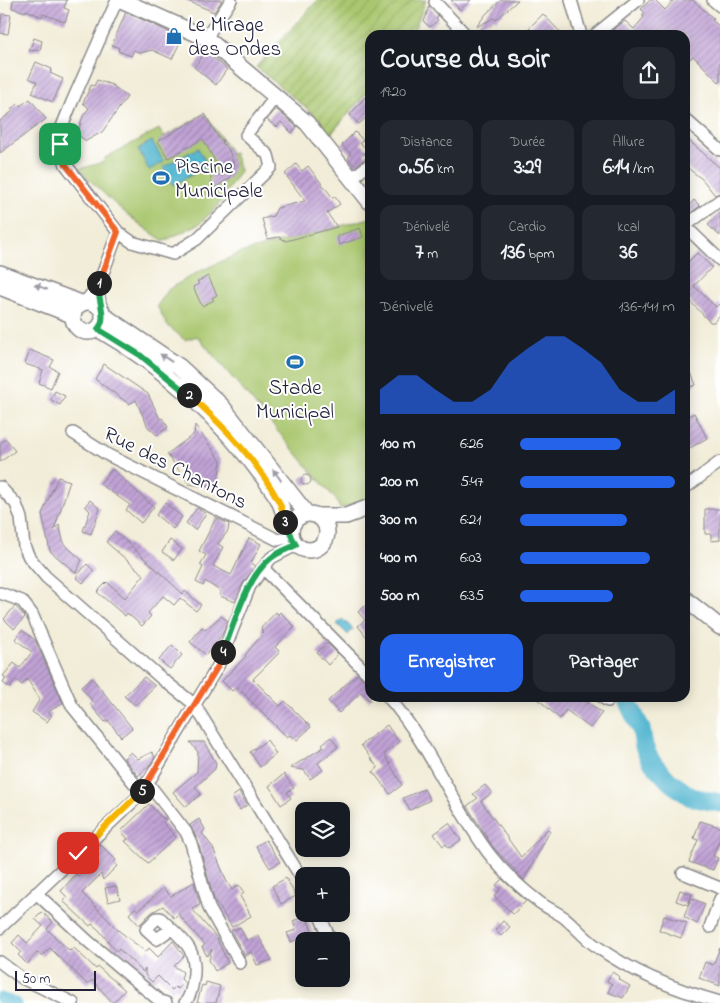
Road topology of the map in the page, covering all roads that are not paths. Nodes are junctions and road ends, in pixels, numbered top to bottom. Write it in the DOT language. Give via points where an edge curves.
graph roads {
  1 [pos="117,0"];
  2 [pos="121,0"];
  3 [pos="231,0"];
  4 [pos="571,0"];
  5 [pos="638,0"];
  6 [pos="713,0"];
  7 [pos="435,2"];
  8 [pos="720,6"];
  9 [pos="461,30"];
  10 [pos="580,30"];
  11 [pos="601,30"];
  12 [pos="206,38"];
  13 [pos="276,96"];
  14 [pos="690,123"];
  15 [pos="720,150"];
  16 [pos="365,168"];
  17 [pos="352,178"];
  18 [pos="365,195"];
  19 [pos="720,200"];
  20 [pos="690,222"];
  21 [pos="690,231"];
  22 [pos="118,232"];
  23 [pos="720,260"];
  24 [pos="0,273"];
  25 [pos="98,286"];
  26 [pos="0,287"];
  27 [pos="79,307"];
  28 [pos="100,317"];
  29 [pos="73,433"];
  30 [pos="720,462"];
  31 [pos="690,483"];
  32 [pos="0,487"];
  33 [pos="365,508"];
  34 [pos="313,515"];
  35 [pos="346,516"];
  36 [pos="327,535"];
  37 [pos="293,537"];
  38 [pos="263,568"];
  39 [pos="0,593"];
  40 [pos="690,603"];
  41 [pos="720,627"];
  42 [pos="365,671"];
  43 [pos="393,702"];
  44 [pos="194,704"];
  45 [pos="144,788"];
  46 [pos="295,867"];
  47 [pos="683,873"];
  48 [pos="720,888"];
  49 [pos="36,893"];
  50 [pos="720,899"];
  51 [pos="710,927"];
  52 [pos="0,928"];
  53 [pos="171,929"];
  54 [pos="0,962"];
  55 [pos="240,964"];
  56 [pos="720,1002"];
  57 [pos="74,1003"];
  58 [pos="166,1003"];
  59 [pos="185,1003"];
  1 -- 22 [label="street" via="68,111 59,141 66,165"];
  2 -- 12 [label="street"];
  3 -- 12 [label="street"];
  4 -- 10 [label="street"];
  5 -- 11 [label="street"];
  6 -- 8 [label="street"];
  7 -- 9 [label="street"];
  12 -- 13 [label="street"];
  13 -- 17 [label="street" via="320,137"];
  13 -- 22 [label="street" via="246,135 268,155 272,167 197,239 173,254 132,242"];
  14 -- 15 [label="street"];
  16 -- 17 [label="street"];
  17 -- 18 [label="street"];
  19 -- 20 [label="street"];
  21 -- 23 [label="street"];
  22 -- 25 [label="street"];
  27 -- 24 [label="street, one-way"];
  25 -- 27 [label="street"];
  25 -- 28 [label="street"];
  26 -- 27 [label="street"];
  27 -- 28 [label="street" via="93,302"];
  27 -- 28 [label="street" via="75,326 83,332 88,333"];
  34 -- 28 [label="street, one-way" via="221,405 180,367"];
  28 -- 37 [label="street" via="210,414 279,501"];
  29 -- 37 [label="street, Rue des Chantons" via="108,455 278,540"];
  30 -- 31 [label="street"];
  32 -- 44 [label="street" via="16,504 24,546 46,577"];
  33 -- 35 [label="street"];
  34 -- 35 [label="street"];
  34 -- 36 [label="street" via="326,524"];
  34 -- 37 [label="street" via="296,518"];
  35 -- 36 [label="street"];
  36 -- 37 [label="street" via="318,548 306,550"];
  37 -- 38 [label="street"];
  38 -- 42 [label="street"];
  38 -- 44 [label="street" via="250,586 218,666"];
  39 -- 45 [label="street" via="22,601 32,614 72,706"];
  40 -- 41 [label="street"];
  43 -- 56 [label="street" via="414,730 452,800 488,852 537,901 625,965 682,992"];
  44 -- 45 [label="street"];
  44 -- 46 [label="street"];
  45 -- 49 [label="street"];
  45 -- 55 [label="street" via="186,832 208,908"];
  47 -- 48 [label="street"];
  49 -- 52 [label="street"];
  49 -- 58 [label="street" via="88,942"];
  50 -- 51 [label="street"];
  53 -- 59 [label="street" via="191,949 195,959 192,988"];
  54 -- 57 [label="street" via="20,977"];
}
